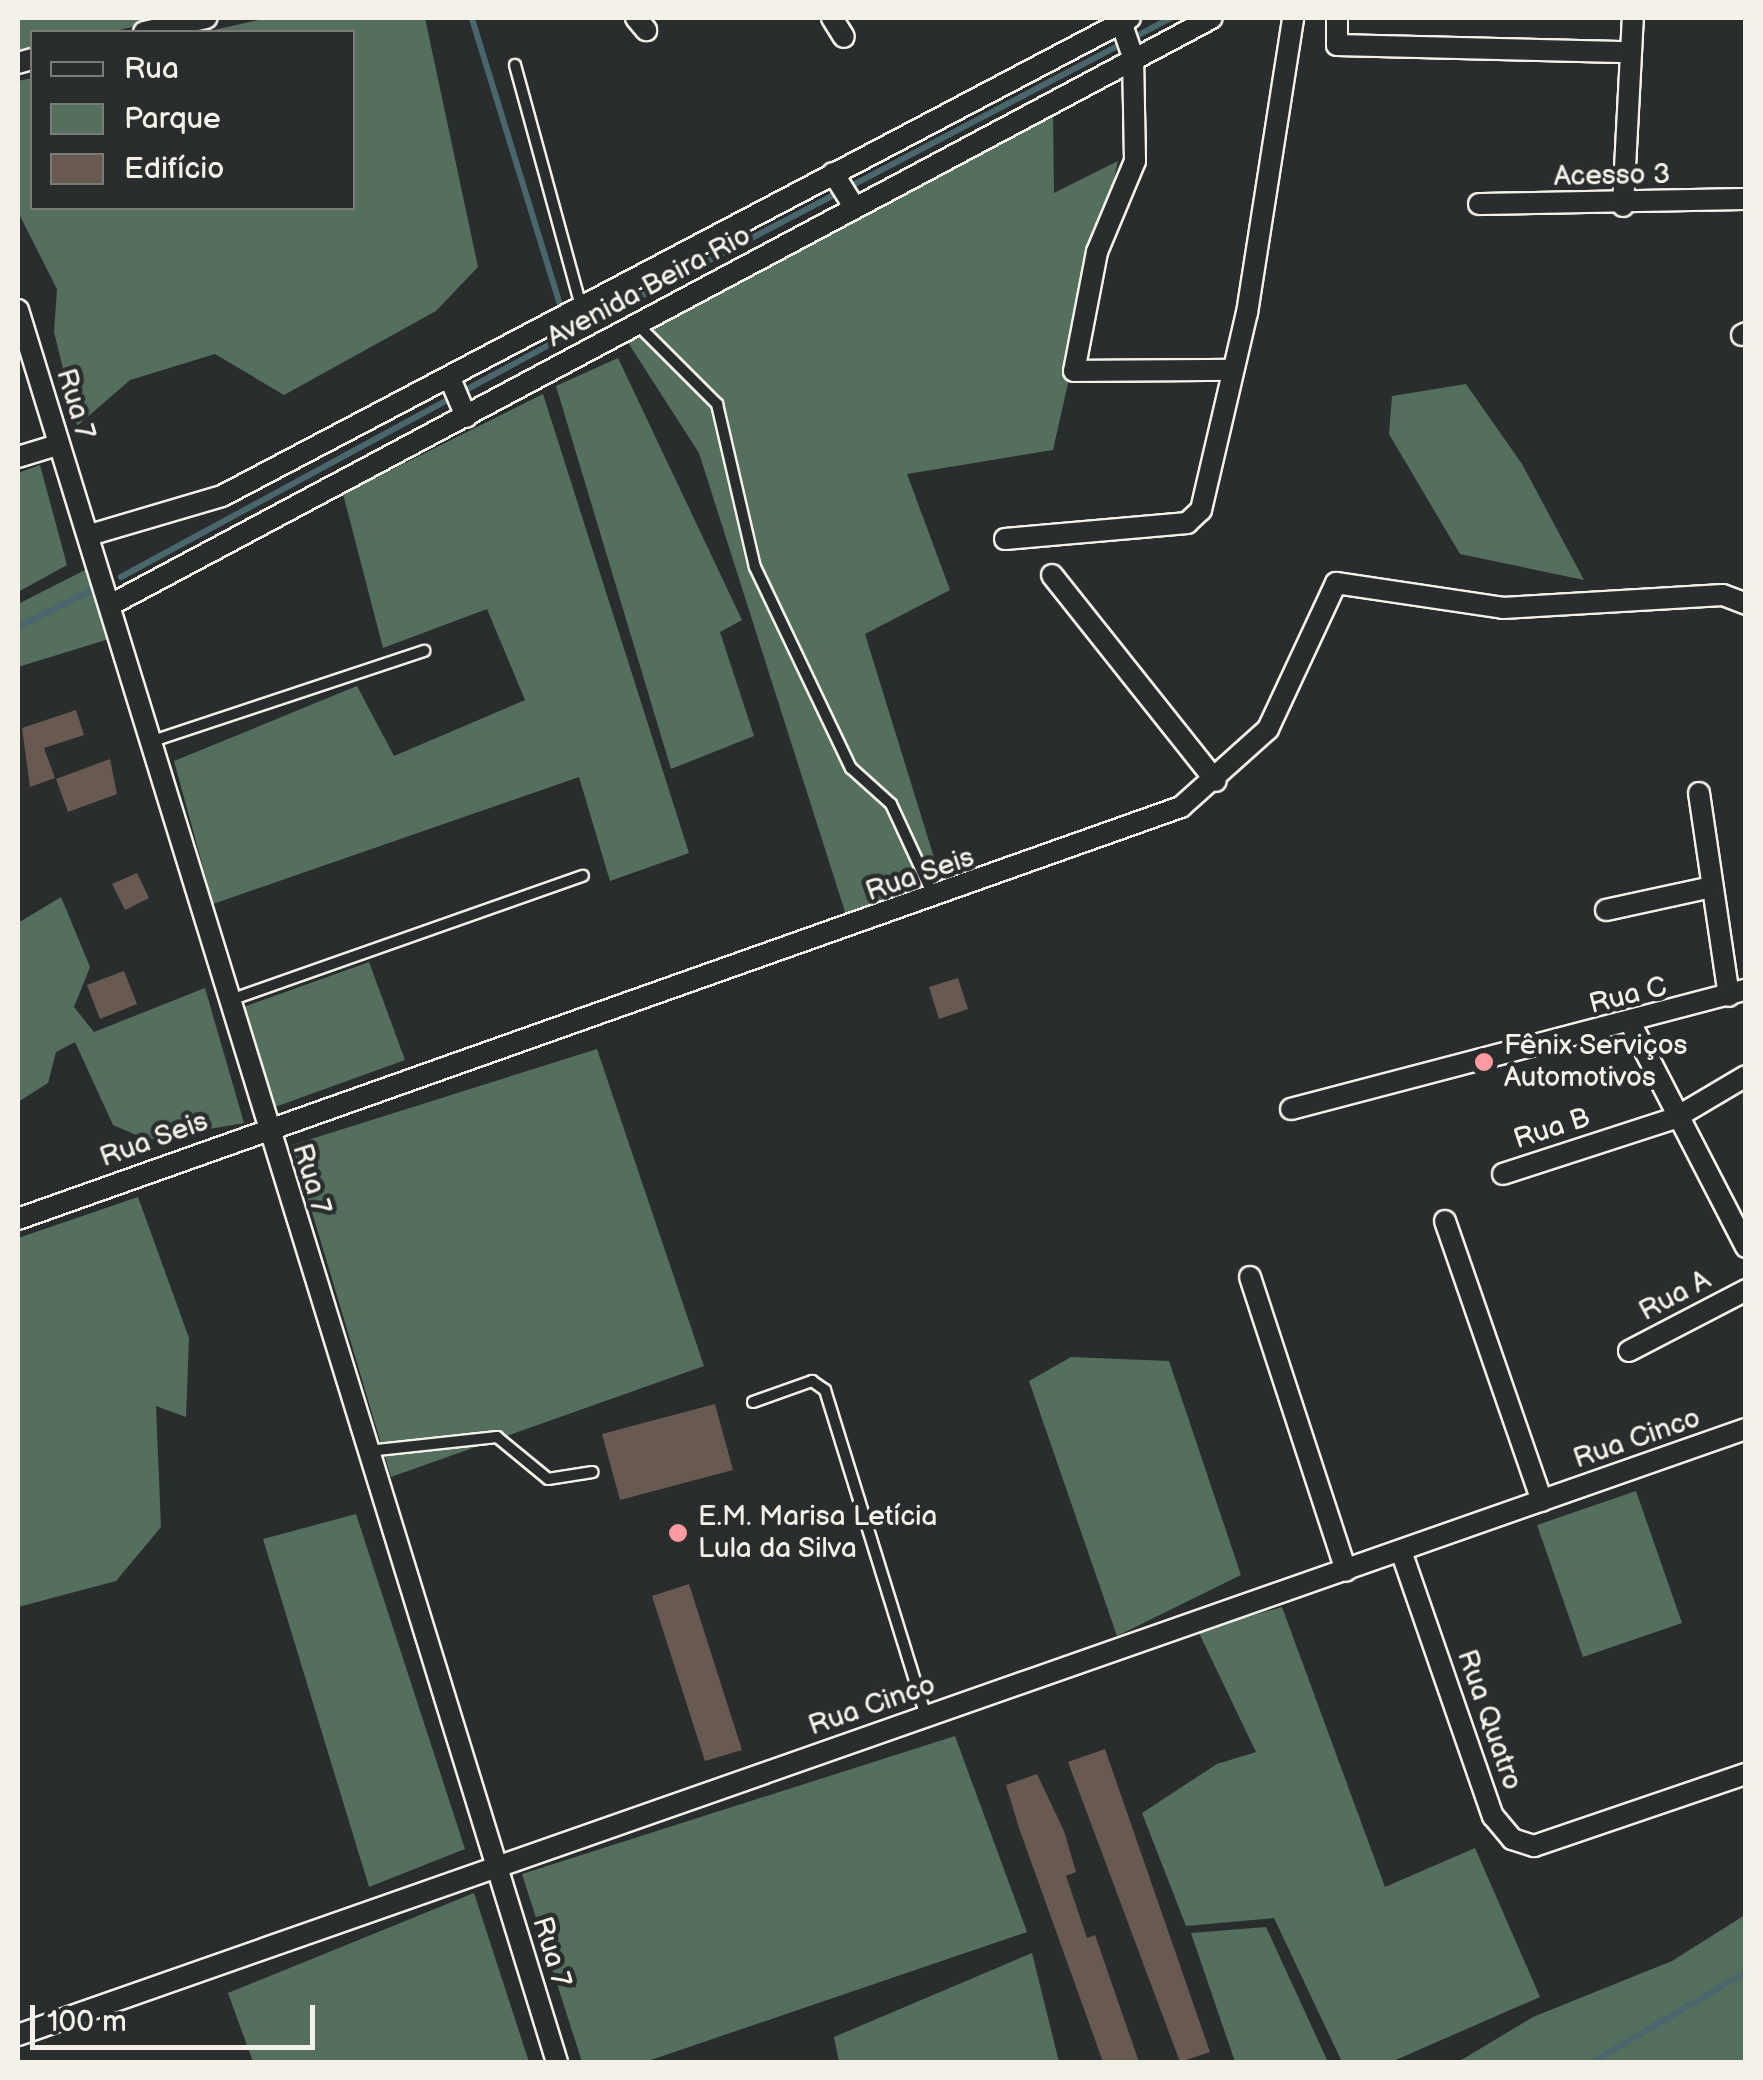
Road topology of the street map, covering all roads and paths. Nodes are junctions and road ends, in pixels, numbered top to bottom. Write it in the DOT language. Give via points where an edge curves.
graph roads {
  1 [pos="206,18"];
  2 [pos="832,18"];
  3 [pos="1212,18"];
  4 [pos="1293,18"];
  5 [pos="1337,18"];
  6 [pos="1633,18"];
  7 [pos="153,30"];
  8 [pos="1128,35"];
  9 [pos="844,37"];
  10 [pos="1630,52"];
  11 [pos="515,64"];
  12 [pos="843,190"];
  13 [pos="1746,200"];
  14 [pos="1480,204"];
  15 [pos="1623,206"];
  16 [pos="18,310"];
  17 [pos="570,312"];
  18 [pos="637,325"];
  19 [pos="1232,370"];
  20 [pos="458,397"];
  21 [pos="57,445"];
  22 [pos="18,457"];
  23 [pos="93,534"];
  24 [pos="1005,538"];
  25 [pos="1052,575"];
  26 [pos="112,604"];
  27 [pos="1746,604"];
  28 [pos="424,651"];
  29 [pos="153,742"];
  30 [pos="1216,781"];
  31 [pos="1699,793"];
  32 [pos="583,876"];
  33 [pos="1708,888"];
  34 [pos="936,899"];
  35 [pos="1606,910"];
  36 [pos="1737,993"];
  37 [pos="229,1000"];
  38 [pos="1631,1024"];
  39 [pos="1746,1076"];
  40 [pos="1291,1109"];
  41 [pos="1675,1118"];
  42 [pos="267,1129"];
  43 [pos="1504,1174"];
  44 [pos="18,1219"];
  45 [pos="1445,1222"];
  46 [pos="1746,1247"];
  47 [pos="1250,1277"];
  48 [pos="1746,1290"];
  49 [pos="1629,1351"];
  50 [pos="753,1402"];
  51 [pos="1746,1429"];
  52 [pos="367,1451"];
  53 [pos="592,1472"];
  54 [pos="1542,1501"];
  55 [pos="1401,1551"];
  56 [pos="1346,1570"];
  57 [pos="926,1717"];
  58 [pos="1746,1774"];
  59 [pos="495,1862"];
  60 [pos="18,2036"];
  61 [pos="557,2062"];
  1 -- 7 [label="street"];
  2 -- 9 [label="street"];
  3 -- 8 [label="street, Avenida Beira Rio"];
  4 -- 19 [label="street"];
  5 -- 10 [label="street" via="1337,45"];
  6 -- 10 [label="street"];
  8 -- 12 [label="street, Avenida Beira Rio"];
  8 -- 12 [label="street, Avenida Beira Rio"];
  8 -- 19 [label="street" via="1136,162 1096,252 1074,371"];
  10 -- 15 [label="street"];
  11 -- 17 [label="lane"];
  12 -- 17 [label="street, Avenida Beira Rio"];
  12 -- 18 [label="street, Avenida Beira Rio"];
  13 -- 15 [label="street, Acesso 3"];
  14 -- 15 [label="street, Acesso 3"];
  16 -- 21 [label="street, Rua 7"];
  17 -- 20 [label="street, Avenida Beira Rio"];
  18 -- 20 [label="street, Avenida Beira Rio"];
  18 -- 34 [label="lane" via="717,404 755,567 851,768 891,804"];
  19 -- 24 [label="street" via="1196,517"];
  20 -- 23 [label="street, Avenida Beira Rio" via="211,502"];
  20 -- 26 [label="street, Avenida Beira Rio"];
  21 -- 22 [label="street"];
  21 -- 23 [label="street, Rua 7"];
  23 -- 26 [label="street, Rua 7"];
  25 -- 30 [label="street"];
  26 -- 29 [label="street, Rua 7"];
  27 -- 30 [label="street, Rua Seis" via="1724,594 1503,608 1347,578 1326,590 1268,728"];
  28 -- 29 [label="lane"];
  29 -- 37 [label="street, Rua 7"];
  30 -- 34 [label="street, Rua Seis" via="1164,814"];
  31 -- 33 [label="street"];
  32 -- 37 [label="lane"];
  33 -- 35 [label="street"];
  33 -- 36 [label="street"];
  34 -- 42 [label="street, Rua Seis"];
  36 -- 38 [label="street, Rua C"];
  37 -- 42 [label="street, Rua 7"];
  38 -- 40 [label="street, Rua C"];
  38 -- 41 [label="street"];
  39 -- 41 [label="street, Rua B"];
  41 -- 43 [label="street, Rua B"];
  41 -- 46 [label="street"];
  42 -- 44 [label="street, Rua Seis"];
  42 -- 52 [label="street, Rua 7"];
  45 -- 54 [label="street"];
  47 -- 56 [label="street"];
  48 -- 49 [label="street, Rua A"];
  50 -- 57 [label="lane" via="812,1381 825,1390"];
  51 -- 54 [label="street, Rua Cinco"];
  52 -- 53 [label="lane" via="496,1437 548,1479"];
  52 -- 59 [label="street, Rua 7"];
  54 -- 55 [label="street, Rua Cinco"];
  55 -- 56 [label="street, Rua Cinco"];
  55 -- 58 [label="street, Rua Quatro" via="1493,1816 1512,1838 1534,1846"];
  56 -- 57 [label="street, Rua Cinco"];
  57 -- 59 [label="street, Rua Cinco"];
  59 -- 60 [label="street, Rua Cinco" via="206,1977"];
  59 -- 61 [label="street, Rua 7"];
}
